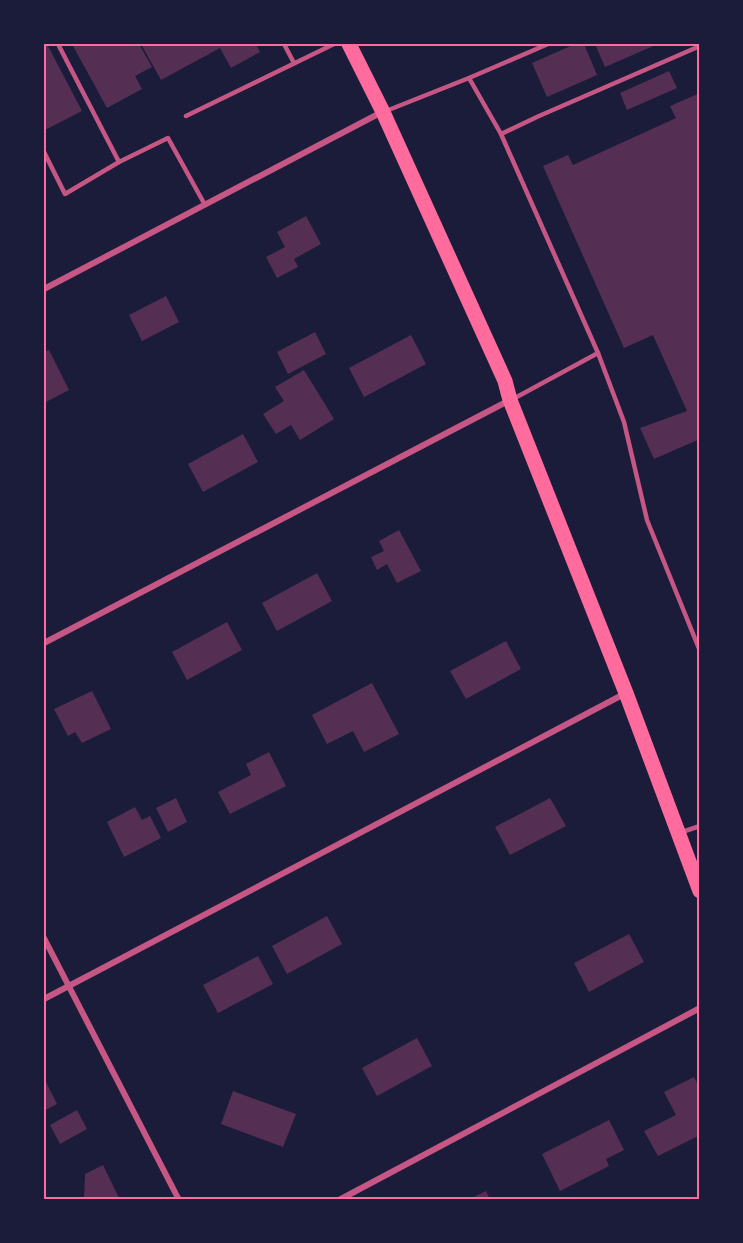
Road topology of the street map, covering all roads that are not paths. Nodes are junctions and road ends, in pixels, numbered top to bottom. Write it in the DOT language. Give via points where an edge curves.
graph roads {
  1 [pos="58,44"];
  2 [pos="284,44"];
  3 [pos="334,44"];
  4 [pos="349,44"];
  5 [pos="548,44"];
  6 [pos="699,46"];
  7 [pos="294,63"];
  8 [pos="469,78"];
  9 [pos="383,112"];
  10 [pos="186,116"];
  11 [pos="501,134"];
  12 [pos="44,152"];
  13 [pos="119,162"];
  14 [pos="205,205"];
  15 [pos="44,289"];
  16 [pos="598,353"];
  17 [pos="510,400"];
  18 [pos="44,643"];
  19 [pos="699,651"];
  20 [pos="626,693"];
  21 [pos="699,826"];
  22 [pos="678,833"];
  23 [pos="699,891"];
  24 [pos="44,938"];
  25 [pos="68,987"];
  26 [pos="44,999"];
  27 [pos="699,1008"];
  28 [pos="179,1200"];
  29 [pos="339,1200"];
  1 -- 13 [label="lane"];
  2 -- 7 [label="lane"];
  3 -- 7 [label="lane"];
  4 -- 9 [label="main road"];
  5 -- 8 [label="lane"];
  6 -- 11 [label="lane"];
  7 -- 10 [label="lane"];
  8 -- 9 [label="lane"];
  8 -- 11 [label="lane"];
  9 -- 14 [label="street"];
  9 -- 17 [label="main road" via="505,381"];
  11 -- 16 [label="lane"];
  12 -- 13 [label="lane" via="65,194"];
  13 -- 14 [label="lane" via="168,138"];
  14 -- 15 [label="street"];
  16 -- 17 [label="lane"];
  16 -- 19 [label="lane" via="624,422 647,520"];
  17 -- 18 [label="street"];
  17 -- 20 [label="main road"];
  20 -- 22 [label="main road"];
  20 -- 25 [label="street"];
  21 -- 22 [label="lane"];
  22 -- 23 [label="main road"];
  24 -- 25 [label="street"];
  25 -- 26 [label="street"];
  25 -- 28 [label="street"];
  27 -- 29 [label="street"];
}
